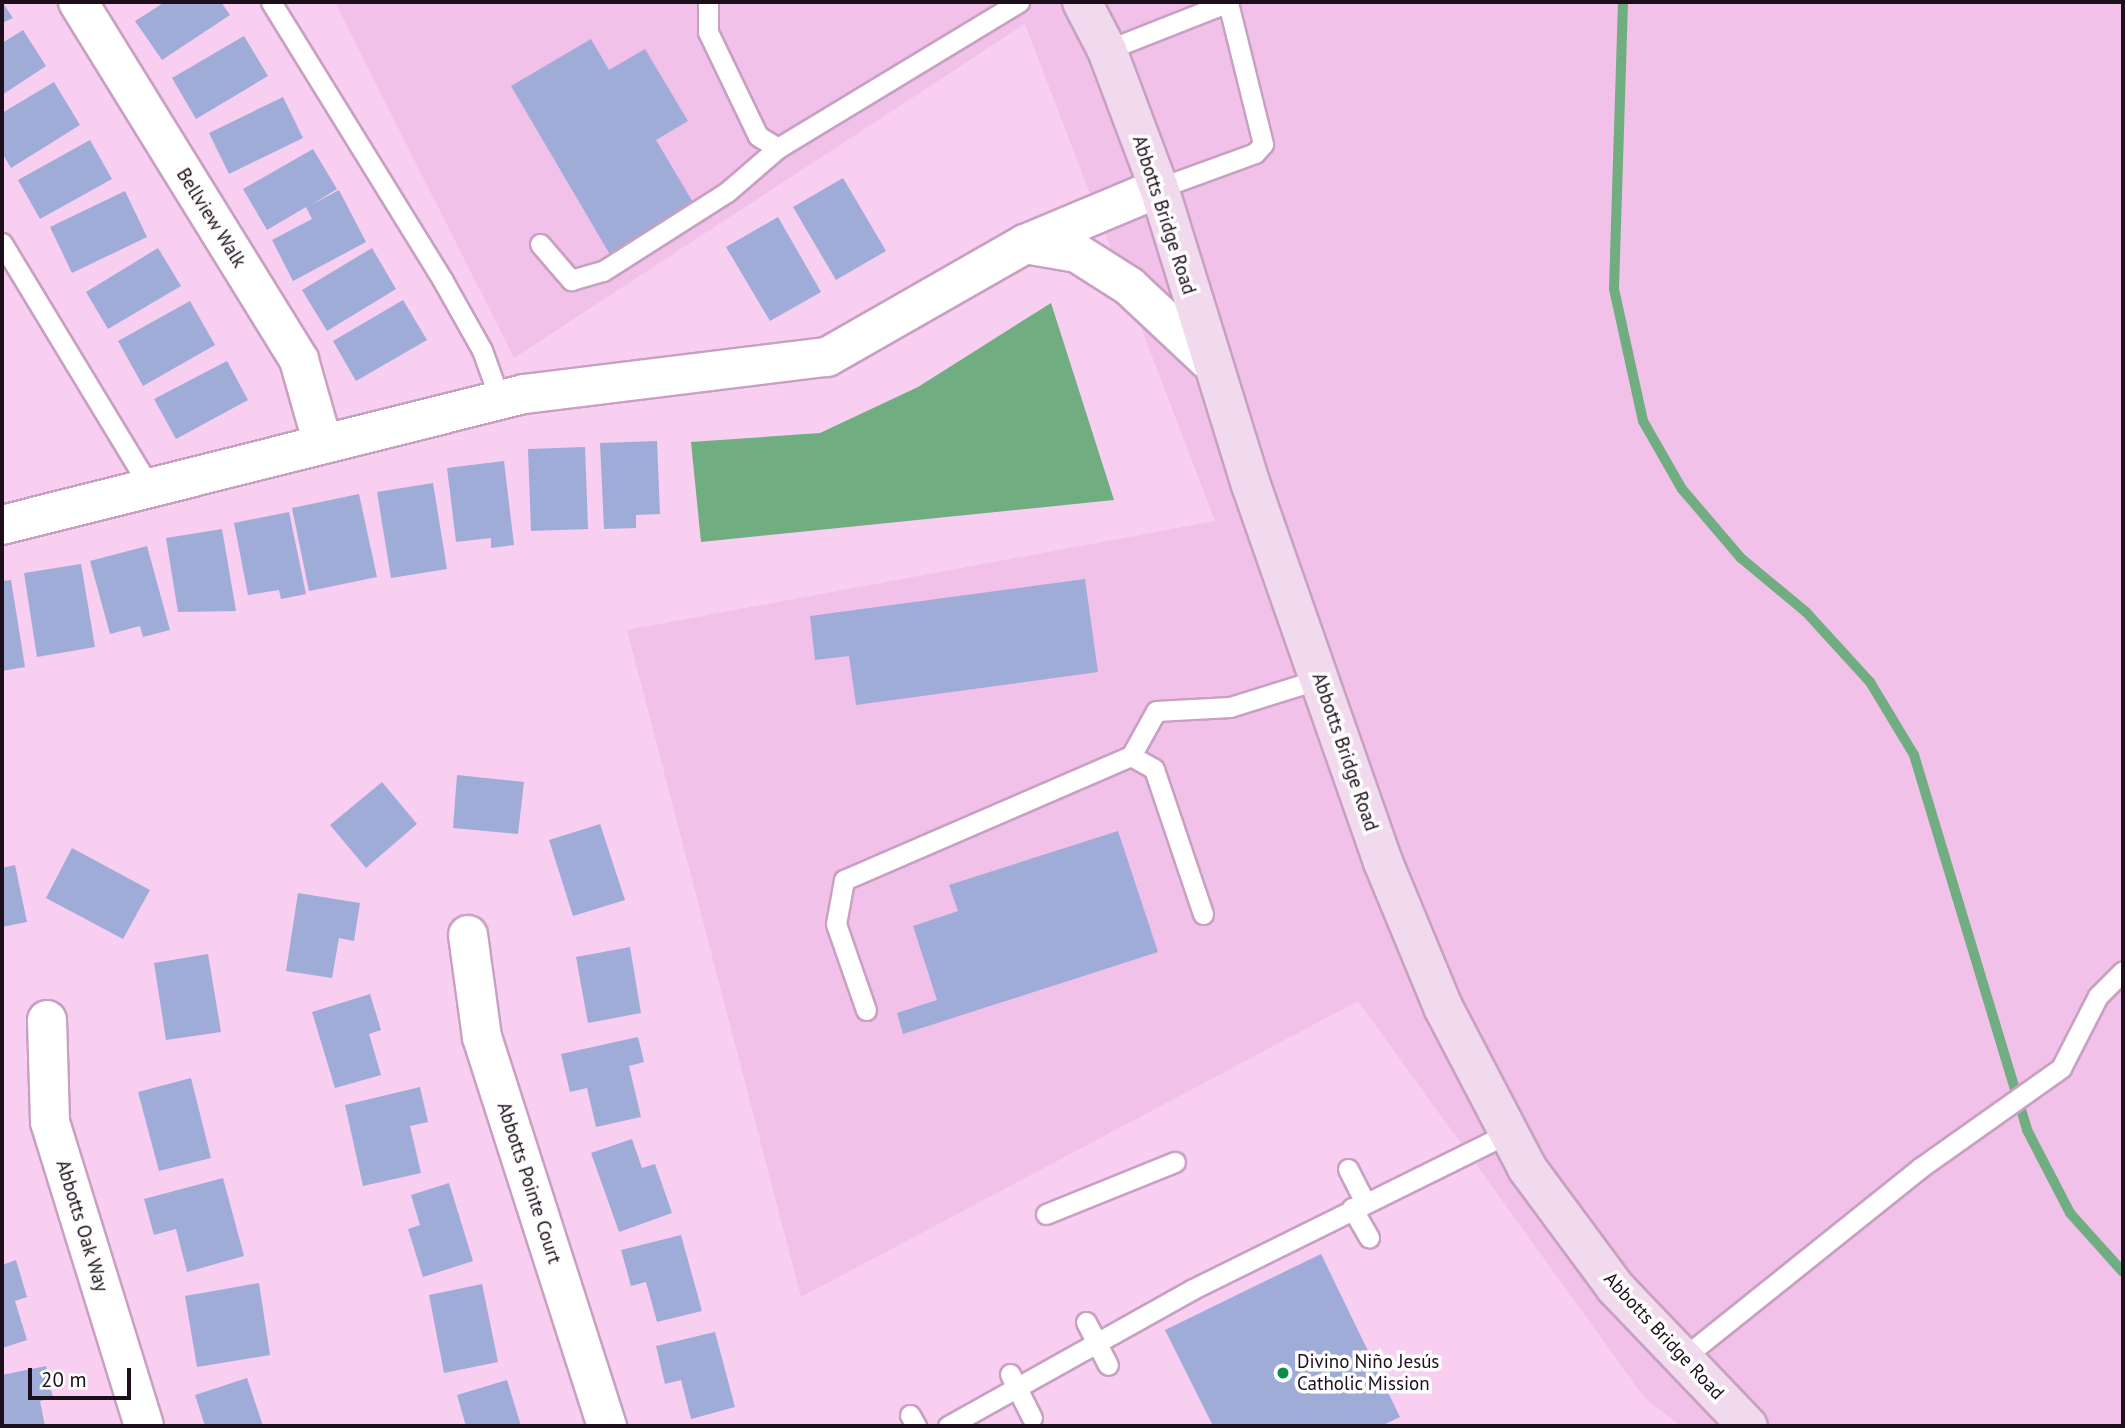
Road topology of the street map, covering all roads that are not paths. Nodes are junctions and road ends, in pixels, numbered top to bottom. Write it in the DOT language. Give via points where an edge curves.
graph roads {
  1 [pos="78,2"];
  2 [pos="271,2"];
  3 [pos="708,2"];
  4 [pos="1019,2"];
  5 [pos="1082,2"];
  6 [pos="1228,2"];
  7 [pos="1107,50"];
  8 [pos="778,148"];
  9 [pos="1159,188"];
  10 [pos="2,243"];
  11 [pos="540,244"];
  12 [pos="1025,244"];
  13 [pos="1208,360"];
  14 [pos="500,400"];
  15 [pos="323,444"];
  16 [pos="150,487"];
  17 [pos="2,525"];
  18 [pos="1320,678"];
  19 [pos="1130,756"];
  20 [pos="1203,915"];
  21 [pos="468,935"];
  22 [pos="2123,971"];
  23 [pos="866,1010"];
  24 [pos="47,1020"];
  25 [pos="1509,1133"];
  26 [pos="1174,1163"];
  27 [pos="1348,1169"];
  28 [pos="1359,1205"];
  29 [pos="1046,1214"];
  30 [pos="1369,1238"];
  31 [pos="1086,1322"];
  32 [pos="1098,1346"];
  33 [pos="1683,1358"];
  34 [pos="1108,1365"];
  35 [pos="1014,1382"];
  36 [pos="1032,1418"];
  37 [pos="144,1426"];
  38 [pos="607,1426"];
  39 [pos="948,1426"];
  40 [pos="1748,1426"];
  1 -- 15 [label="street, Bellview Walk" via="299,360"];
  2 -- 14 [label="lane" via="442,279 482,350"];
  3 -- 8 [label="lane" via="708,32 758,136"];
  4 -- 8 [label="lane"];
  5 -- 7 [label="main road, Abbotts Bridge Road"];
  6 -- 7 [label="lane"];
  6 -- 9 [label="lane" via="1263,144 1255,153"];
  7 -- 9 [label="main road, Abbotts Bridge Road"];
  8 -- 11 [label="lane" via="727,192 603,271 571,280"];
  9 -- 12 [label="street"];
  9 -- 13 [label="main road, Abbotts Bridge Road"];
  10 -- 16 [label="lane"];
  12 -- 13 [label="street" via="1087,260 1129,286"];
  12 -- 14 [label="street" via="827,357"];
  13 -- 18 [label="main road, Abbotts Bridge Road"];
  14 -- 15 [label="street"];
  15 -- 16 [label="street"];
  16 -- 17 [label="street"];
  18 -- 19 [label="lane" via="1230,707 1156,711"];
  18 -- 25 [label="main road, Abbotts Bridge Road" via="1383,862 1438,995"];
  19 -- 20 [label="lane" via="1154,769"];
  19 -- 23 [label="lane" via="844,880 836,924"];
  21 -- 38 [label="street, Abbotts Pointe Court" via="482,1038"];
  22 -- 33 [label="lane" via="2098,996 2060,1068 1998,1117 1920,1168"];
  24 -- 37 [label="street, Abbotts Oak Way" via="50,1122"];
  25 -- 28 [label="lane"];
  25 -- 33 [label="main road, Abbotts Bridge Road" via="1615,1287"];
  26 -- 29 [label="lane"];
  27 -- 28 [label="lane"];
  28 -- 30 [label="lane"];
  28 -- 32 [label="lane"];
  31 -- 32 [label="lane"];
  32 -- 34 [label="lane"];
  32 -- 35 [label="lane"];
  33 -- 40 [label="main road, Abbotts Bridge Road"];
  35 -- 36 [label="lane"];
  35 -- 39 [label="lane"];
}
